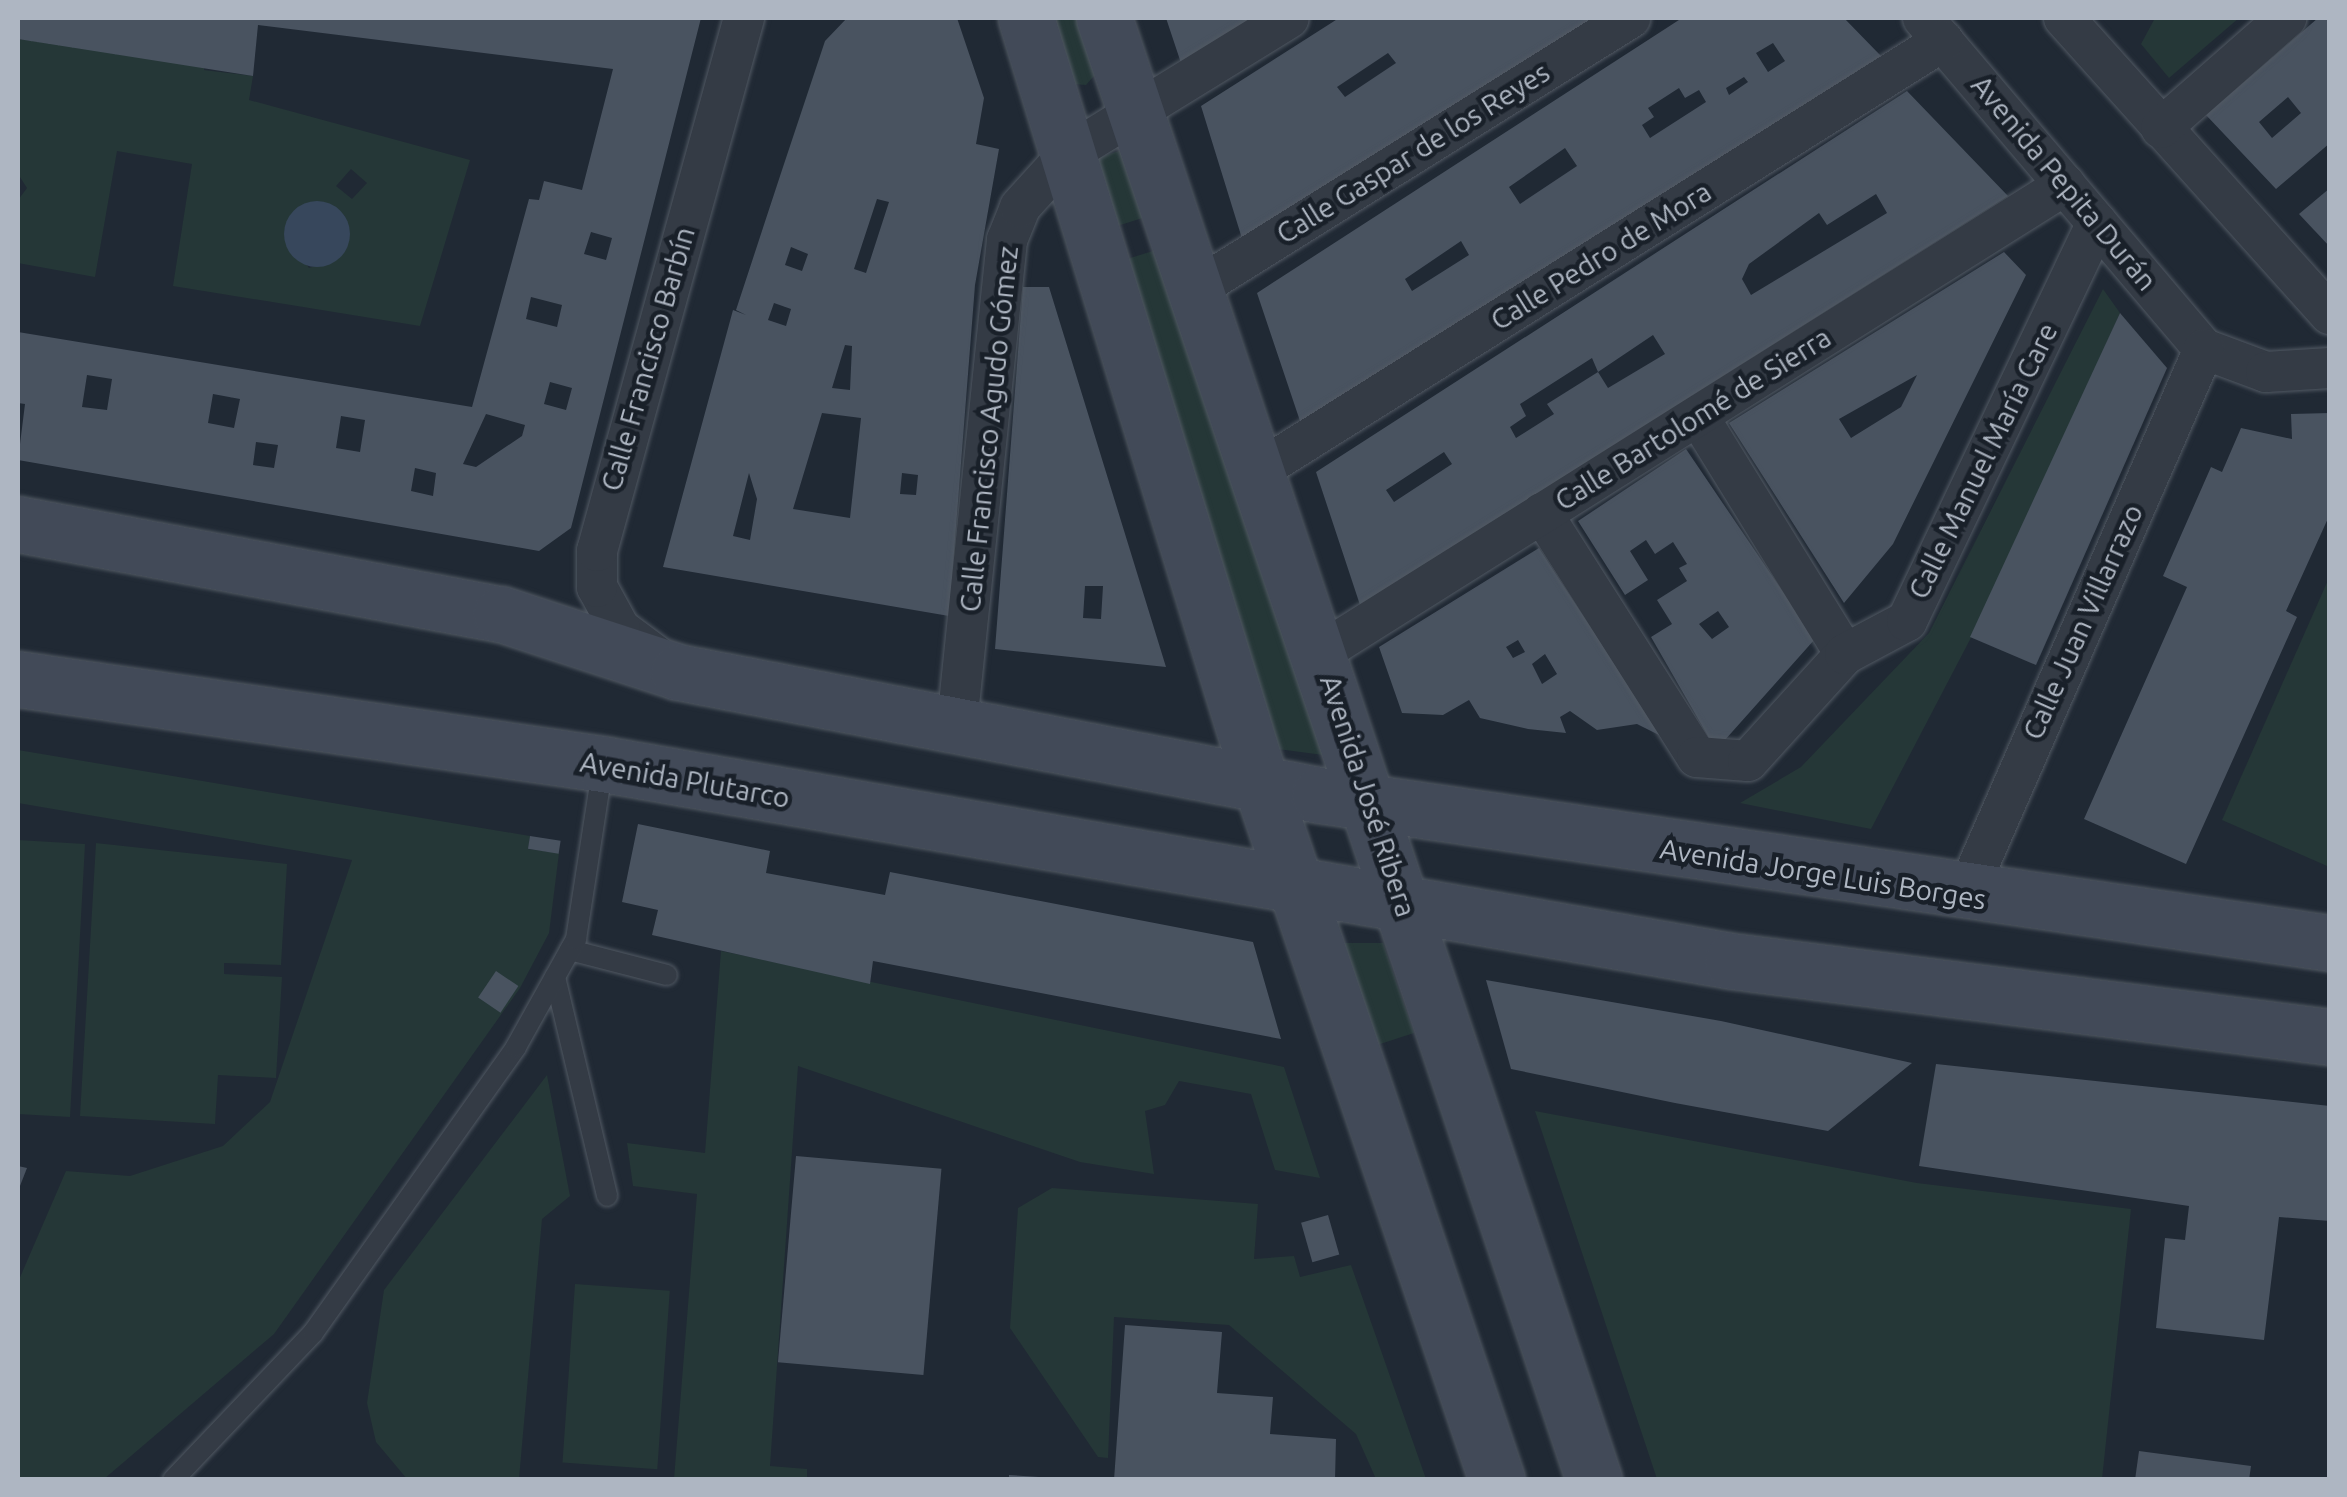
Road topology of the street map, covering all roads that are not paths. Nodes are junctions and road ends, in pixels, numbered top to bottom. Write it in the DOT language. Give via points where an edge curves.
graph roads {
  1 [pos="744,18"];
  2 [pos="1026,18"];
  3 [pos="1104,18"];
  4 [pos="1289,18"];
  5 [pos="1630,18"];
  6 [pos="2064,18"];
  7 [pos="2286,18"];
  8 [pos="1933,29"];
  9 [pos="1137,114"];
  10 [pos="2160,128"];
  11 [pos="1068,154"];
  12 [pos="2066,185"];
  13 [pos="2097,223"];
  14 [pos="1196,289"];
  15 [pos="2330,314"];
  16 [pos="2204,349"];
  17 [pos="2330,368"];
  18 [pos="1698,416"];
  19 [pos="1258,471"];
  20 [pos="1542,514"];
  21 [pos="18,524"];
  22 [pos="1320,653"];
  23 [pos="1844,654"];
  24 [pos="678,672"];
  25 [pos="18,679"];
  26 [pos="957,724"];
  27 [pos="603,764"];
  28 [pos="1261,784"];
  29 [pos="1345,800"];
  30 [pos="1295,886"];
  31 [pos="1965,896"];
  32 [pos="1403,906"];
  33 [pos="2330,943"];
  34 [pos="573,945"];
  35 [pos="668,975"];
  36 [pos="555,978"];
  37 [pos="2330,1037"];
  38 [pos="607,1196"];
  39 [pos="173,1480"];
  40 [pos="1498,1480"];
  41 [pos="1594,1480"];
  1 -- 24 [label="street, Calle Francisco Barbín" via="597,551 597,587 620,630"];
  2 -- 11 [label="main road"];
  3 -- 9 [label="main road, Avenida José Ribera"];
  4 -- 9 [label="street"];
  5 -- 14 [label="street, Calle Gaspar de los Reyes"];
  6 -- 10 [label="street"];
  7 -- 10 [label="street"];
  8 -- 12 [label="street, Avenida Pepita Durán"];
  8 -- 19 [label="street, Calle Pedro de Mora"];
  9 -- 11 [label="street"];
  9 -- 14 [label="main road, Avenida José Ribera"];
  10 -- 15 [label="street"];
  11 -- 26 [label="street, Calle Francisco Agudo Gómez" via="1020,207 1007,240"];
  11 -- 28 [label="main road"];
  12 -- 13 [label="street, Avenida Pepita Durán"];
  12 -- 18 [label="street, Calle Bartolomé de Sierra"];
  13 -- 16 [label="street, Avenida Pepita Durán"];
  13 -- 23 [label="street, Calle Manuel María Care" via="1907,621"];
  14 -- 19 [label="main road, Avenida José Ribera"];
  16 -- 17 [label="street" via="2266,372"];
  16 -- 31 [label="street, Calle Juan Villarrazo"];
  18 -- 20 [label="street, Calle Bartolomé de Sierra"];
  18 -- 23 [label="street"];
  19 -- 22 [label="main road, Avenida José Ribera"];
  20 -- 22 [label="street, Calle Bartolomé de Sierra"];
  20 -- 23 [label="street, Calle Manuel María Care" via="1697,757 1748,760"];
  21 -- 24 [label="main road" via="502,614"];
  22 -- 29 [label="main road, Avenida José Ribera"];
  24 -- 26 [label="main road"];
  25 -- 27 [label="main road, Avenida Plutarco"];
  26 -- 28 [label="main road"];
  27 -- 30 [label="main road, Avenida Plutarco"];
  27 -- 34 [label="lane"];
  28 -- 29 [label="main road"];
  28 -- 30 [label="main road"];
  29 -- 31 [label="main road, Avenida Jorge Luis Borges"];
  29 -- 32 [label="main road, Avenida José Ribera"];
  30 -- 32 [label="main road, Avenida Plutarco"];
  30 -- 40 [label="main road"];
  31 -- 33 [label="main road, Avenida Jorge Luis Borges"];
  32 -- 37 [label="main road" via="1732,961"];
  32 -- 41 [label="main road, Avenida José Ribera"];
  34 -- 35 [label="lane"];
  34 -- 36 [label="lane"];
  36 -- 38 [label="lane"];
  36 -- 39 [label="lane" via="313,1333"];
}
